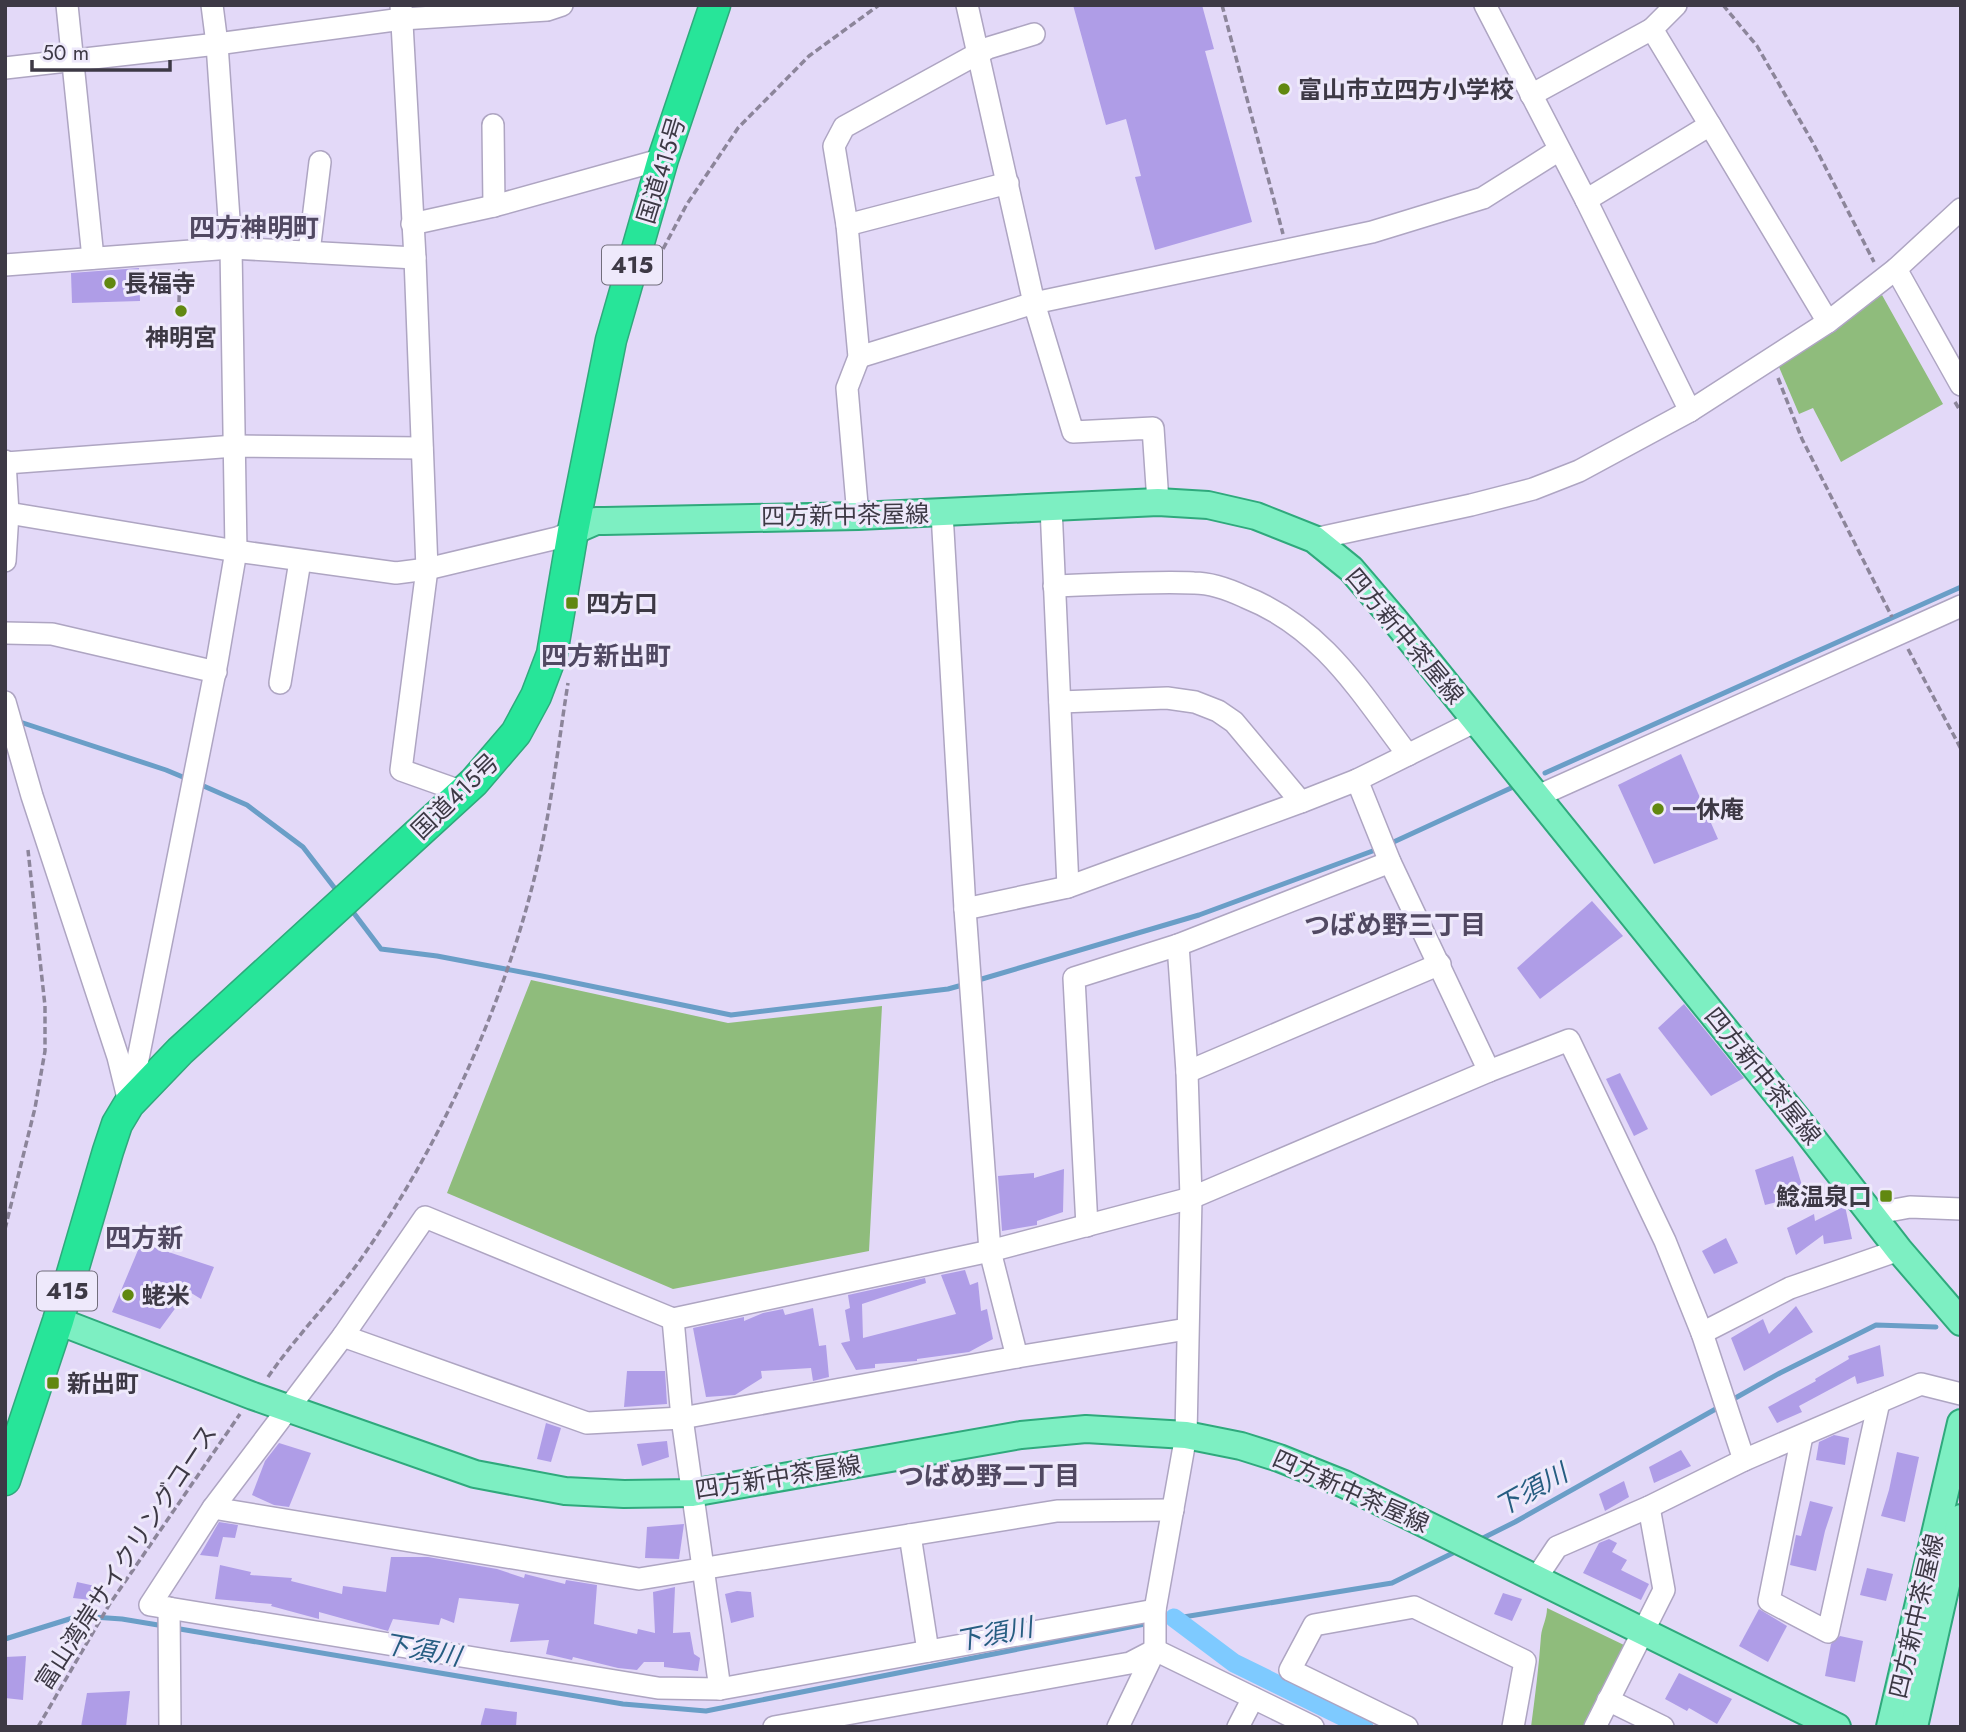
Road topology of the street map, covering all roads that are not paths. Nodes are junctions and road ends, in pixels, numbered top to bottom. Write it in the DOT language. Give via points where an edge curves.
graph roads {
  1 [pos="67,5"];
  2 [pos="212,5"];
  3 [pos="562,5"];
  4 [pos="715,5"];
  5 [pos="967,5"];
  6 [pos="1485,5"];
  7 [pos="1676,5"];
  8 [pos="402,12"];
  9 [pos="1652,29"];
  10 [pos="1034,34"];
  11 [pos="217,44"];
  12 [pos="976,55"];
  13 [pos="74,60"];
  14 [pos="5,68"];
  15 [pos="1531,95"];
  16 [pos="1710,124"];
  17 [pos="493,125"];
  18 [pos="1559,150"];
  19 [pos="663,159"];
  20 [pos="320,162"];
  21 [pos="1008,183"];
  22 [pos="1586,200"];
  23 [pos="494,206"];
  24 [pos="1961,209"];
  25 [pos="412,224"];
  26 [pos="847,225"];
  27 [pos="231,248"];
  28 [pos="309,252"];
  29 [pos="93,258"];
  30 [pos="415,258"];
  31 [pos="5,265"];
  32 [pos="1887,270"];
  33 [pos="1034,303"];
  34 [pos="1828,322"];
  35 [pos="859,357"];
  36 [pos="1961,385"];
  37 [pos="1690,411"];
  38 [pos="235,446"];
  39 [pos="422,448"];
  40 [pos="6,462"];
  41 [pos="1158,502"];
  42 [pos="1051,507"];
  43 [pos="8,513"];
  44 [pos="942,513"];
  45 [pos="858,516"];
  46 [pos="573,531"];
  47 [pos="1314,539"];
  48 [pos="236,551"];
  49 [pos="5,561"];
  50 [pos="300,561"];
  51 [pos="427,569"];
  52 [pos="1054,586"];
  53 [pos="1961,606"];
  54 [pos="5,633"];
  55 [pos="216,671"];
  56 [pos="280,683"];
  57 [pos="1060,702"];
  58 [pos="6,703"];
  59 [pos="1476,721"];
  60 [pos="1408,755"];
  61 [pos="1357,780"];
  62 [pos="463,792"];
  63 [pos="1538,796"];
  64 [pos="1301,803"];
  65 [pos="1390,862"];
  66 [pos="1068,887"];
  67 [pos="965,909"];
  68 [pos="1178,945"];
  69 [pos="1440,964"];
  70 [pos="1489,1071"];
  71 [pos="1187,1072"];
  72 [pos="129,1104"];
  73 [pos="1191,1198"];
  74 [pos="1961,1209"];
  75 [pos="1872,1214"];
  76 [pos="1087,1226"];
  77 [pos="1899,1250"];
  78 [pos="990,1251"];
  79 [pos="673,1319"];
  80 [pos="58,1321"];
  81 [pos="1961,1322"];
  82 [pos="1187,1329"];
  83 [pos="1702,1333"];
  84 [pos="343,1336"];
  85 [pos="1017,1357"];
  86 [pos="1961,1394"];
  87 [pos="1879,1402"];
  88 [pos="288,1409"];
  89 [pos="682,1418"];
  90 [pos="1961,1423"];
  91 [pos="1186,1435"];
  92 [pos="1802,1436"];
  93 [pos="1744,1460"];
  94 [pos="5,1480"];
  95 [pos="692,1493"];
  96 [pos="1649,1507"];
  97 [pos="214,1508"];
  98 [pos="1173,1510"];
  99 [pos="1961,1518"];
  100 [pos="910,1535"];
  101 [pos="702,1570"];
  102 [pos="1537,1577"];
  103 [pos="169,1608"];
  104 [pos="1155,1610"];
  105 [pos="1642,1631"];
  106 [pos="1155,1650"];
  107 [pos="928,1651"];
  108 [pos="720,1689"];
  109 [pos="1253,1698"];
  110 [pos="1608,1700"];
  111 [pos="170,1727"];
  112 [pos="774,1727"];
  113 [pos="1118,1727"];
  114 [pos="1238,1727"];
  115 [pos="1313,1727"];
  116 [pos="1407,1727"];
  117 [pos="1513,1727"];
  118 [pos="1595,1727"];
  119 [pos="1662,1727"];
  120 [pos="1837,1727"];
  121 [pos="1890,1727"];
  122 [pos="1914,1727"];
  1 -- 13 [label="street"];
  2 -- 11 [label="street"];
  3 -- 8 [label="street" via="547,10"];
  4 -- 19 [label="highway, 国道415号 / 415"];
  5 -- 12 [label="street"];
  6 -- 15 [label="street"];
  7 -- 9 [label="street"];
  8 -- 11 [label="street"];
  8 -- 25 [label="street"];
  9 -- 15 [label="street"];
  9 -- 16 [label="street"];
  10 -- 12 [label="street"];
  11 -- 13 [label="street"];
  11 -- 27 [label="street"];
  12 -- 21 [label="street"];
  12 -- 26 [label="street" via="844,127 834,146"];
  13 -- 14 [label="street"];
  13 -- 29 [label="street"];
  15 -- 18 [label="street"];
  16 -- 22 [label="street"];
  16 -- 34 [label="street"];
  17 -- 23 [label="street"];
  18 -- 22 [label="street"];
  18 -- 33 [label="street" via="1483,198 1372,232"];
  19 -- 23 [label="street"];
  19 -- 46 [label="highway, 国道415号 / 415" via="611,340"];
  20 -- 28 [label="street"];
  21 -- 26 [label="street"];
  21 -- 33 [label="street"];
  22 -- 37 [label="street"];
  23 -- 25 [label="street"];
  24 -- 32 [label="street"];
  25 -- 30 [label="street"];
  26 -- 35 [label="street"];
  27 -- 28 [label="street"];
  27 -- 29 [label="street"];
  27 -- 38 [label="street"];
  28 -- 30 [label="street"];
  29 -- 31 [label="street"];
  30 -- 39 [label="street"];
  32 -- 34 [label="street"];
  32 -- 36 [label="street"];
  33 -- 35 [label="street"];
  33 -- 41 [label="street" via="1073,432 1153,428"];
  34 -- 37 [label="street"];
  35 -- 45 [label="street" via="846,388"];
  37 -- 47 [label="street" via="1579,471 1533,489"];
  38 -- 39 [label="street"];
  38 -- 40 [label="street"];
  38 -- 48 [label="street"];
  39 -- 51 [label="street"];
  40 -- 43 [label="street"];
  41 -- 42 [label="main road, 四方新中茶屋線"];
  41 -- 47 [label="main road, 四方新中茶屋線" via="1208,505 1256,516"];
  42 -- 44 [label="main road, 四方新中茶屋線"];
  42 -- 52 [label="street"];
  43 -- 48 [label="street"];
  43 -- 49 [label="street"];
  44 -- 45 [label="main road, 四方新中茶屋線"];
  44 -- 67 [label="street"];
  45 -- 46 [label="main road, 四方新中茶屋線" via="604,521"];
  46 -- 51 [label="street"];
  46 -- 62 [label="highway, 国道415号 / 415" via="552,654 536,696 516,733"];
  47 -- 59 [label="main road, 四方新中茶屋線" via="1351,569"];
  48 -- 50 [label="street"];
  48 -- 55 [label="street"];
  50 -- 51 [label="street" via="396,573"];
  50 -- 56 [label="street"];
  51 -- 62 [label="street" via="401,770"];
  52 -- 57 [label="street"];
  52 -- 60 [label="street" via="1196,583 1267,606 1301,627 1329,653"];
  53 -- 63 [label="street"];
  54 -- 55 [label="street" via="52,634"];
  55 -- 72 [label="street"];
  57 -- 64 [label="street" via="1167,698 1218,711 1234,722"];
  57 -- 66 [label="street"];
  58 -- 72 [label="street"];
  59 -- 60 [label="street"];
  59 -- 63 [label="main road, 四方新中茶屋線"];
  60 -- 61 [label="street"];
  61 -- 64 [label="street"];
  61 -- 65 [label="street"];
  62 -- 72 [label="highway, 国道415号 / 415" via="180,1051"];
  63 -- 75 [label="main road, 四方新中茶屋線"];
  64 -- 66 [label="street"];
  65 -- 68 [label="street"];
  65 -- 69 [label="street"];
  66 -- 67 [label="street"];
  67 -- 78 [label="street"];
  68 -- 71 [label="street"];
  68 -- 76 [label="street" via="1074,978"];
  69 -- 70 [label="street"];
  69 -- 71 [label="street"];
  70 -- 73 [label="street"];
  70 -- 83 [label="street" via="1569,1040 1665,1241"];
  71 -- 73 [label="street"];
  72 -- 80 [label="highway, 国道415号 / 415" via="108,1151"];
  73 -- 76 [label="street"];
  73 -- 82 [label="street"];
  74 -- 75 [label="street" via="1910,1207"];
  75 -- 77 [label="main road, 四方新中茶屋線"];
  76 -- 78 [label="street"];
  77 -- 81 [label="main road, 四方新中茶屋線"];
  77 -- 83 [label="street" via="1790,1288"];
  78 -- 79 [label="street"];
  78 -- 85 [label="street"];
  79 -- 84 [label="street" via="425,1217"];
  79 -- 89 [label="street"];
  80 -- 88 [label="main road, 四方新中茶屋線"];
  80 -- 94 [label="highway, 国道415号 / 415"];
  82 -- 85 [label="street"];
  82 -- 91 [label="street"];
  83 -- 93 [label="street"];
  84 -- 88 [label="street"];
  84 -- 89 [label="street" via="587,1423"];
  85 -- 89 [label="street"];
  86 -- 87 [label="street" via="1921,1384"];
  87 -- 92 [label="street"];
  87 -- 92 [label="street" via="1828,1632 1769,1601"];
  88 -- 95 [label="main road, 四方新中茶屋線" via="475,1474 529,1486 588,1494"];
  88 -- 97 [label="street"];
  89 -- 95 [label="street"];
  90 -- 121 [label="main road, 四方新中茶屋線"];
  91 -- 95 [label="main road, 四方新中茶屋線" via="1086,1429 1021,1435"];
  91 -- 98 [label="street"];
  91 -- 102 [label="main road, 四方新中茶屋線" via="1241,1446 1344,1484"];
  92 -- 93 [label="street"];
  93 -- 96 [label="street"];
  95 -- 101 [label="street"];
  96 -- 102 [label="street" via="1557,1547"];
  96 -- 105 [label="street" via="1664,1590"];
  97 -- 101 [label="street" via="639,1579"];
  97 -- 103 [label="street" via="150,1605"];
  98 -- 100 [label="street" via="1057,1511"];
  98 -- 104 [label="street"];
  99 -- 122 [label="main road, 四方新中茶屋線"];
  100 -- 101 [label="street"];
  100 -- 107 [label="street"];
  101 -- 108 [label="street"];
  102 -- 105 [label="main road, 四方新中茶屋線"];
  103 -- 108 [label="street" via="658,1688"];
  103 -- 111 [label="street"];
  104 -- 106 [label="street"];
  104 -- 107 [label="street"];
  105 -- 110 [label="street"];
  105 -- 120 [label="main road, 四方新中茶屋線"];
  106 -- 109 [label="street"];
  106 -- 112 [label="street" via="1130,1663"];
  106 -- 113 [label="street"];
  107 -- 108 [label="street"];
  109 -- 114 [label="street"];
  109 -- 115 [label="street"];
  110 -- 118 [label="street"];
  110 -- 119 [label="street"];
  116 -- 117 [label="street" via="1290,1670 1314,1625 1414,1607 1525,1661"];
}
